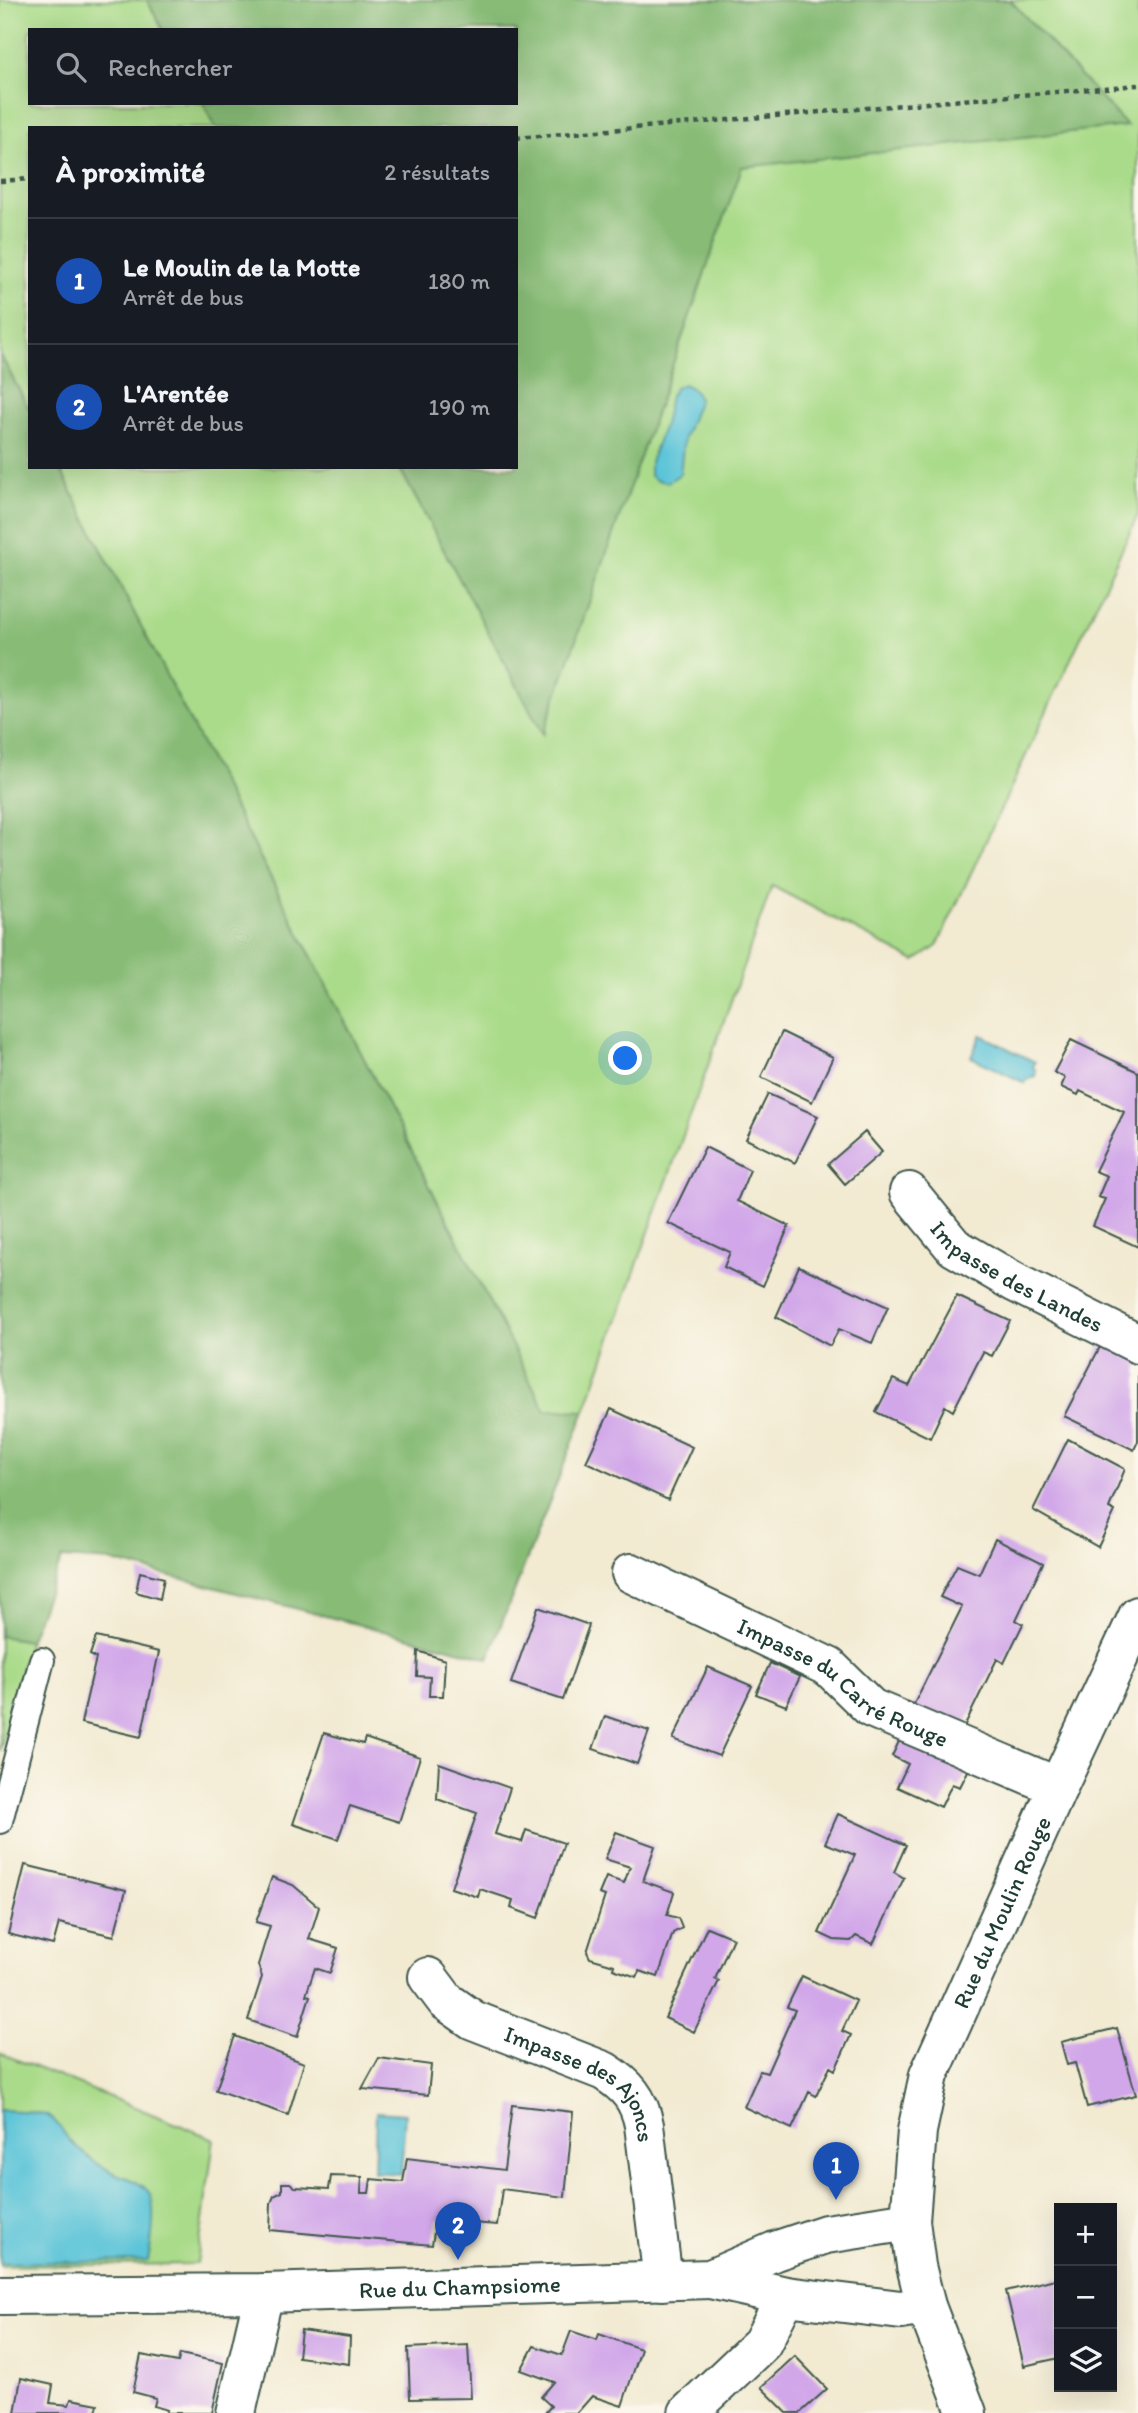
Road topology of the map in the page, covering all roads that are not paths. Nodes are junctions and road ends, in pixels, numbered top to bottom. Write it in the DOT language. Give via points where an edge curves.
graph roads {
  1 [pos="909,1192"];
  2 [pos="1138,1344"];
  3 [pos="631,1573"];
  4 [pos="1138,1616"];
  5 [pos="42,1660"];
  6 [pos="1058,1787"];
  7 [pos="0,1821"];
  8 [pos="428,1977"];
  9 [pos="910,2221"];
  10 [pos="710,2279"];
  11 [pos="663,2281"];
  12 [pos="264,2293"];
  13 [pos="0,2295"];
  14 [pos="786,2296"];
  15 [pos="926,2306"];
  16 [pos="236,2413"];
  17 [pos="688,2413"];
  18 [pos="967,2413"];
  1 -- 2 [label="street, Impasse des Landes" via="954,1247"];
  3 -- 6 [label="street, Impasse du Carré Rouge" via="829,1667 871,1708"];
  4 -- 6 [label="street, Rue du Moulin Rouge"];
  5 -- 7 [label="lane"];
  6 -- 9 [label="street, Rue du Moulin Rouge" via="929,2075 917,2131"];
  8 -- 11 [label="street, Impasse des Ajoncs" via="446,2001 473,2020 604,2071 619,2080 640,2105"];
  9 -- 10 [label="street, Rue du Champsiome" via="826,2234"];
  9 -- 15 [label="street, Rue du Moulin Rouge"];
  10 -- 11 [label="street, Rue du Champsiome"];
  10 -- 14 [label="street"];
  11 -- 12 [label="street, Rue du Champsiome"];
  12 -- 13 [label="street, Rue du Champsiome"];
  12 -- 16 [label="street"];
  14 -- 15 [label="street" via="901,2310"];
  14 -- 17 [label="street" via="762,2343"];
  15 -- 18 [label="street, Rue du Moulin Rouge"];
}
